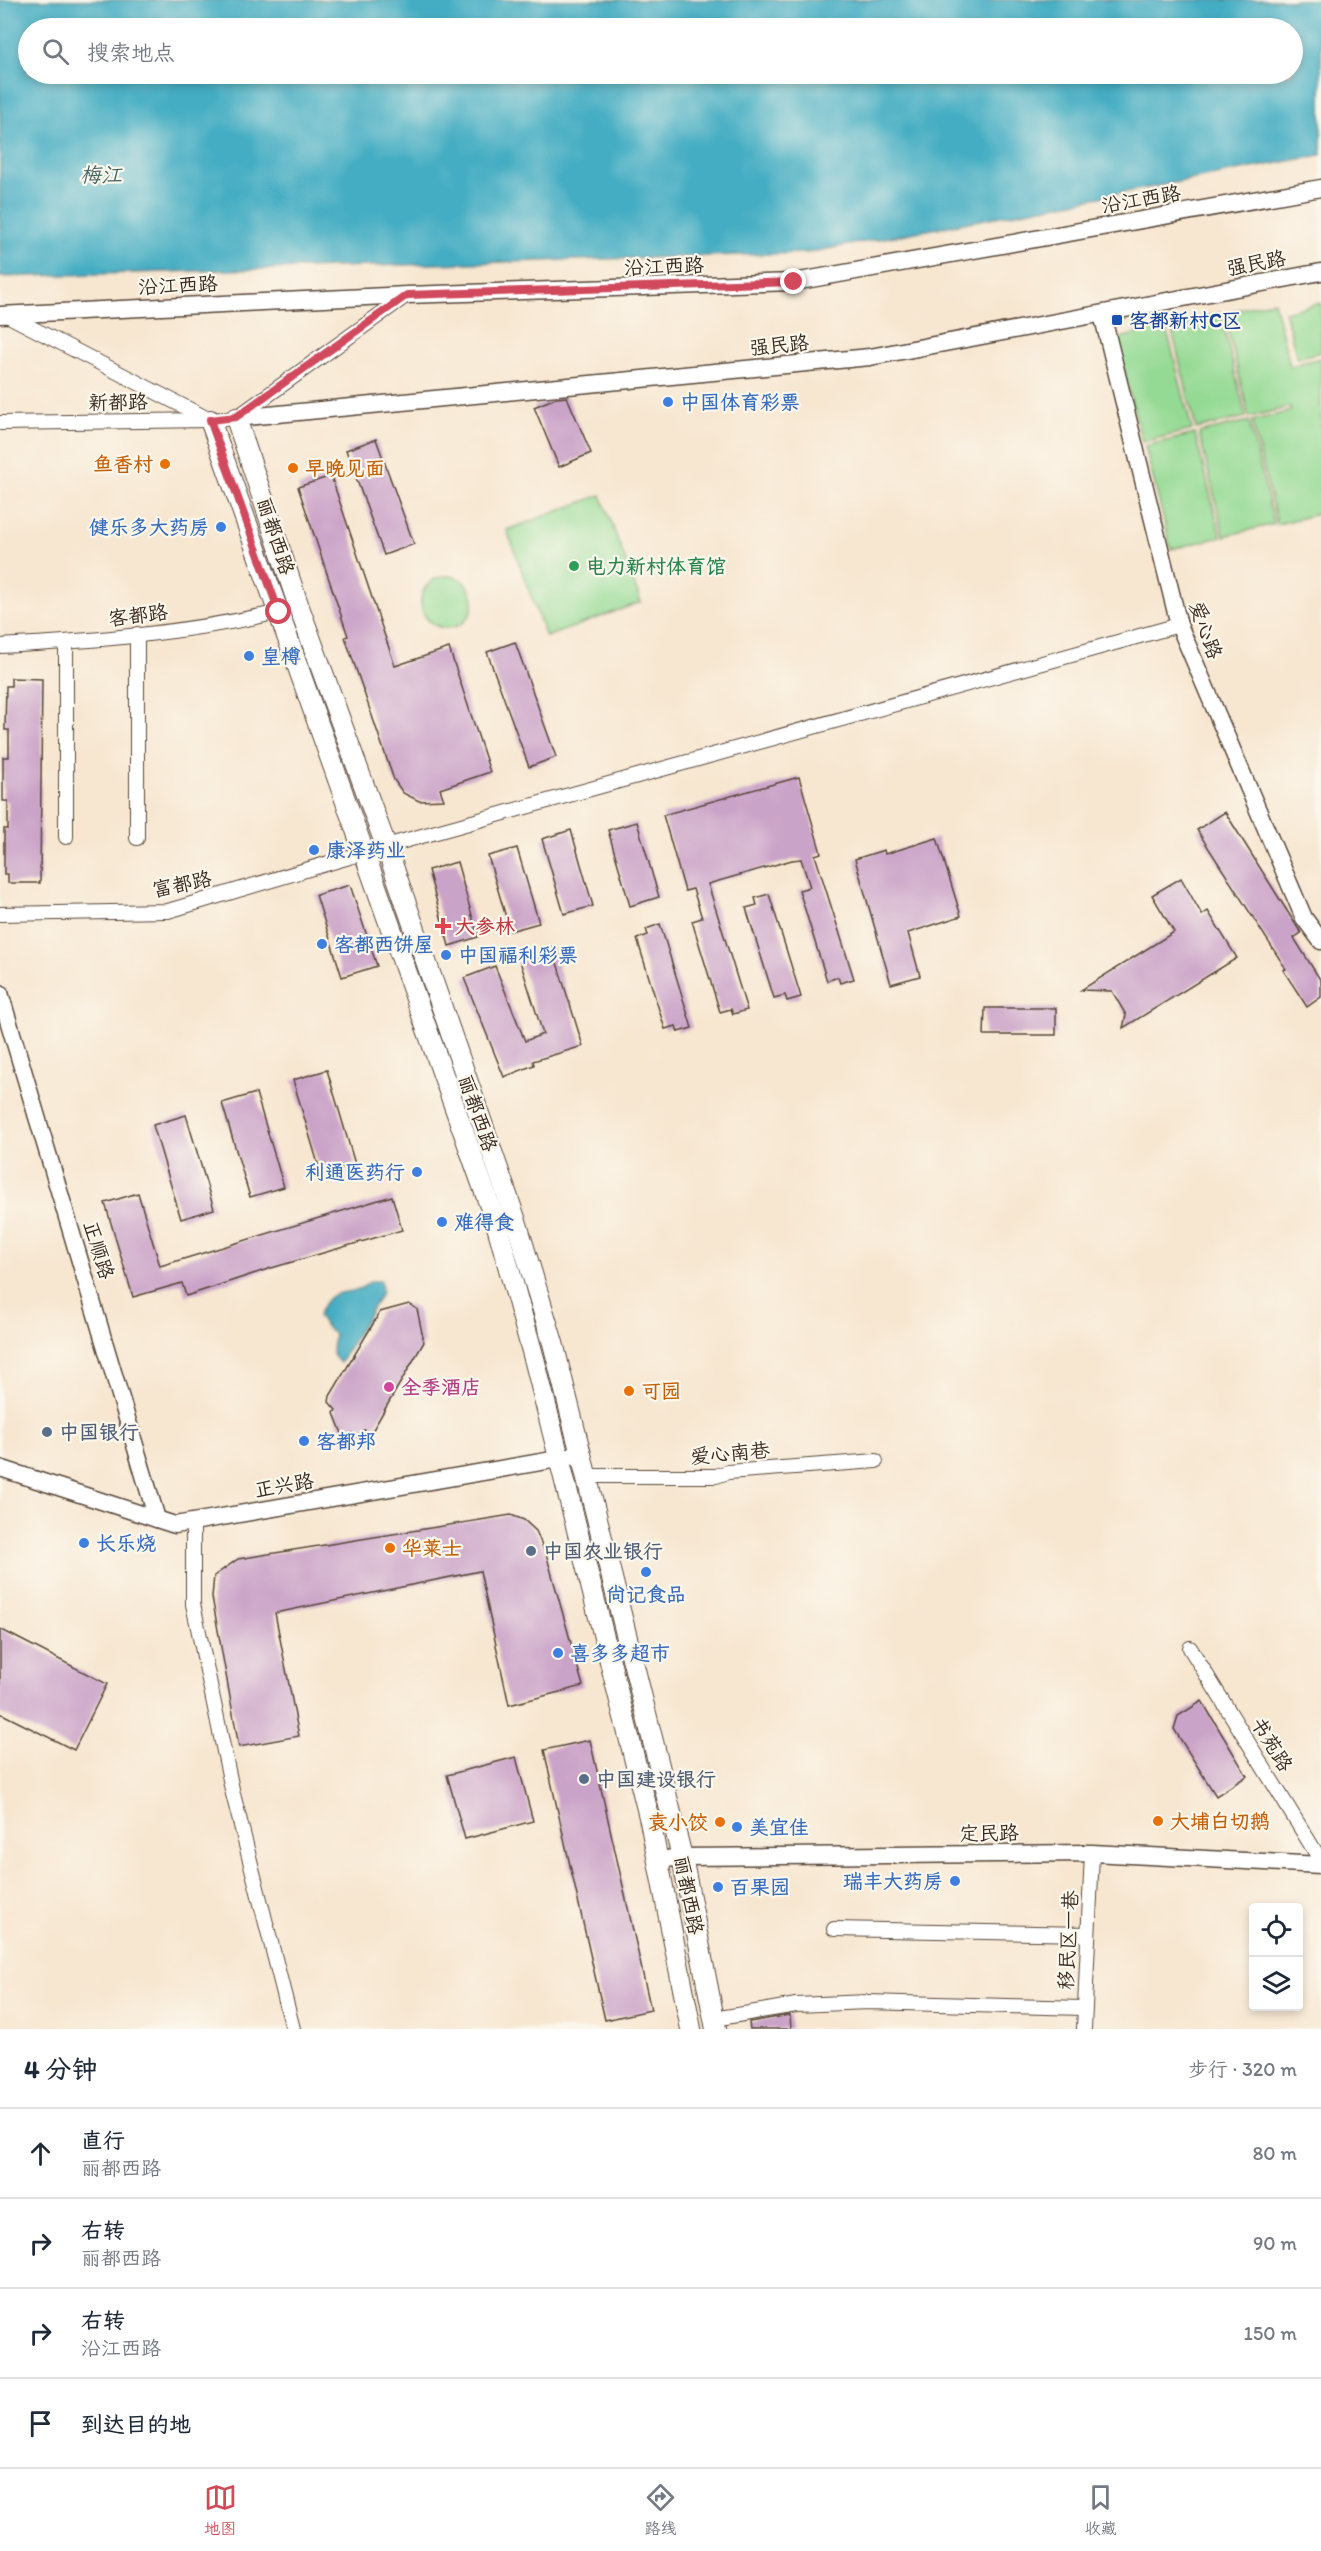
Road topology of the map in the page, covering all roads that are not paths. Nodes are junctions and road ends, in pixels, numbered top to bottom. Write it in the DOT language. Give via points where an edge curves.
graph roads {
  1 [pos="1321,188"];
  2 [pos="1321,272"];
  3 [pos="407,295"];
  4 [pos="2,314"];
  5 [pos="1102,314"];
  6 [pos="236,417"];
  7 [pos="210,420"];
  8 [pos="0,423"];
  9 [pos="279,612"];
  10 [pos="1179,625"];
  11 [pos="137,634"];
  12 [pos="66,643"];
  13 [pos="0,646"];
  14 [pos="66,837"];
  15 [pos="137,838"];
  16 [pos="386,846"];
  17 [pos="366,853"];
  18 [pos="0,914"];
  19 [pos="1321,941"];
  20 [pos="0,993"];
  21 [pos="581,1455"];
  22 [pos="559,1458"];
  23 [pos="876,1461"];
  24 [pos="0,1468"];
  25 [pos="587,1476"];
  26 [pos="157,1520"];
  27 [pos="193,1522"];
  28 [pos="1190,1648"];
  29 [pos="1092,1853"];
  30 [pos="682,1857"];
  31 [pos="658,1860"];
  32 [pos="1321,1863"];
  33 [pos="834,1929"];
  34 [pos="1087,1934"];
  35 [pos="1083,2008"];
  36 [pos="715,2024"];
  37 [pos="293,2029"];
  38 [pos="691,2029"];
  39 [pos="1084,2029"];
  1 -- 3 [label="street, 沿江西路" via="794,282"];
  2 -- 5 [label="street, 强民路"];
  3 -- 4 [label="street, 沿江西路"];
  3 -- 6 [label="street"];
  4 -- 7 [label="street"];
  5 -- 6 [label="street, 强民路" via="870,357"];
  5 -- 10 [label="street, 爱心路"];
  6 -- 7 [label="street, 新都路"];
  6 -- 16 [label="main road, 丽都西路" via="299,607"];
  7 -- 8 [label="street, 新都路"];
  7 -- 9 [label="main road, 丽都西路"];
  9 -- 11 [label="street, 客都路" via="221,626"];
  9 -- 17 [label="main road, 丽都西路"];
  10 -- 16 [label="street, 富都路"];
  10 -- 19 [label="street, 爱心路" via="1304,918"];
  11 -- 12 [label="street, 客都路"];
  11 -- 15 [label="street"];
  12 -- 13 [label="street, 客都路"];
  12 -- 14 [label="street"];
  16 -- 17 [label="street, 富都路"];
  16 -- 21 [label="main road, 丽都西路" via="516,1221"];
  17 -- 18 [label="street, 富都路" via="168,911"];
  17 -- 22 [label="main road, 丽都西路" via="496,1226"];
  20 -- 26 [label="street, 正顺路"];
  21 -- 22 [label="street, 正兴路"];
  21 -- 25 [label="main road, 丽都西路"];
  22 -- 27 [label="street, 正兴路"];
  22 -- 31 [label="main road, 丽都西路"];
  23 -- 25 [label="street, 爱心南巷" via="716,1476"];
  24 -- 26 [label="street, 正兴路"];
  25 -- 30 [label="main road, 丽都西路"];
  26 -- 27 [label="street, 正兴路" via="176,1526"];
  27 -- 37 [label="street" via="193,1604 233,1794"];
  28 -- 32 [label="street, 书苑路"];
  29 -- 30 [label="street, 定民路"];
  29 -- 32 [label="street, 定民路"];
  29 -- 34 [label="street, 移民区一巷"];
  30 -- 31 [label="street, 定民路"];
  30 -- 36 [label="main road, 丽都西路"];
  31 -- 38 [label="main road, 丽都西路"];
  33 -- 34 [label="street"];
  34 -- 35 [label="street, 移民区一巷"];
  35 -- 36 [label="street" via="868,2002 796,2005"];
  35 -- 39 [label="street, 移民区一巷"];
}
